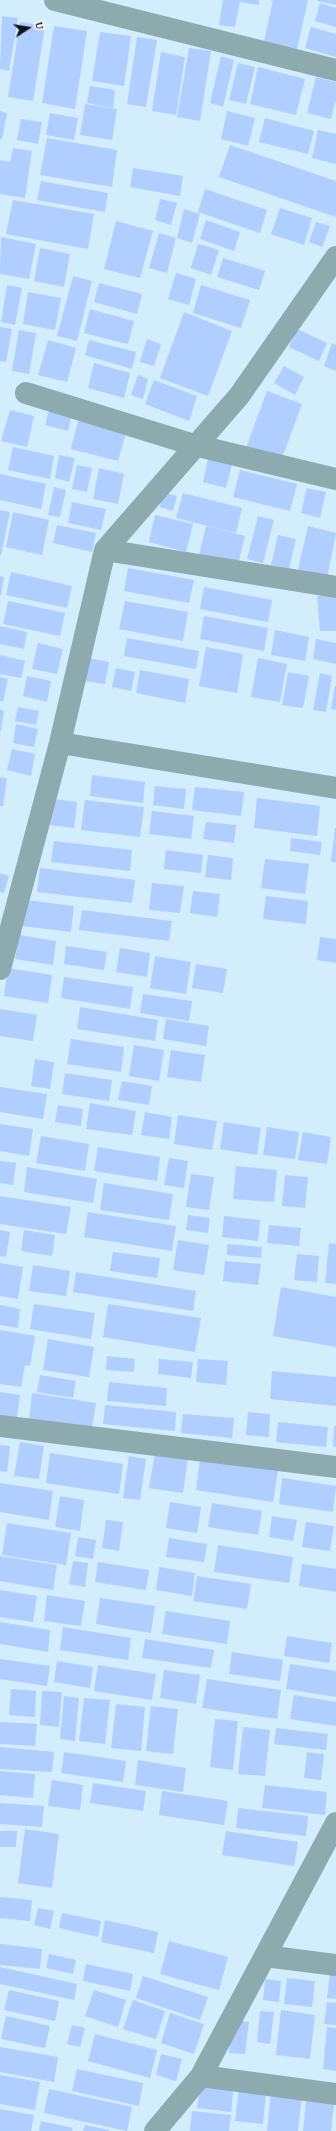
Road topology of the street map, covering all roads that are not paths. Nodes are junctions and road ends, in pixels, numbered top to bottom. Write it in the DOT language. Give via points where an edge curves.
graph roads {
  1 [pos="55,0"];
  2 [pos="336,70"];
  3 [pos="336,256"];
  4 [pos="26,393"];
  5 [pos="194,445"];
  6 [pos="336,479"];
  7 [pos="105,550"];
  8 [pos="336,587"];
  9 [pos="60,743"];
  10 [pos="336,788"];
  11 [pos="0,969"];
  12 [pos="0,1426"];
  13 [pos="336,1467"];
  14 [pos="336,1823"];
  15 [pos="265,1956"];
  16 [pos="336,1965"];
  17 [pos="201,2076"];
  18 [pos="336,2094"];
  19 [pos="155,2131"];
  1 -- 2 [label="street"];
  3 -- 5 [label="street" via="239,396"];
  4 -- 5 [label="street"];
  5 -- 6 [label="street"];
  5 -- 7 [label="street"];
  7 -- 8 [label="street"];
  7 -- 9 [label="street"];
  9 -- 10 [label="street"];
  9 -- 11 [label="street"];
  12 -- 13 [label="street"];
  14 -- 15 [label="street"];
  15 -- 16 [label="street"];
  15 -- 17 [label="street"];
  17 -- 18 [label="street"];
  17 -- 19 [label="street"];
}
